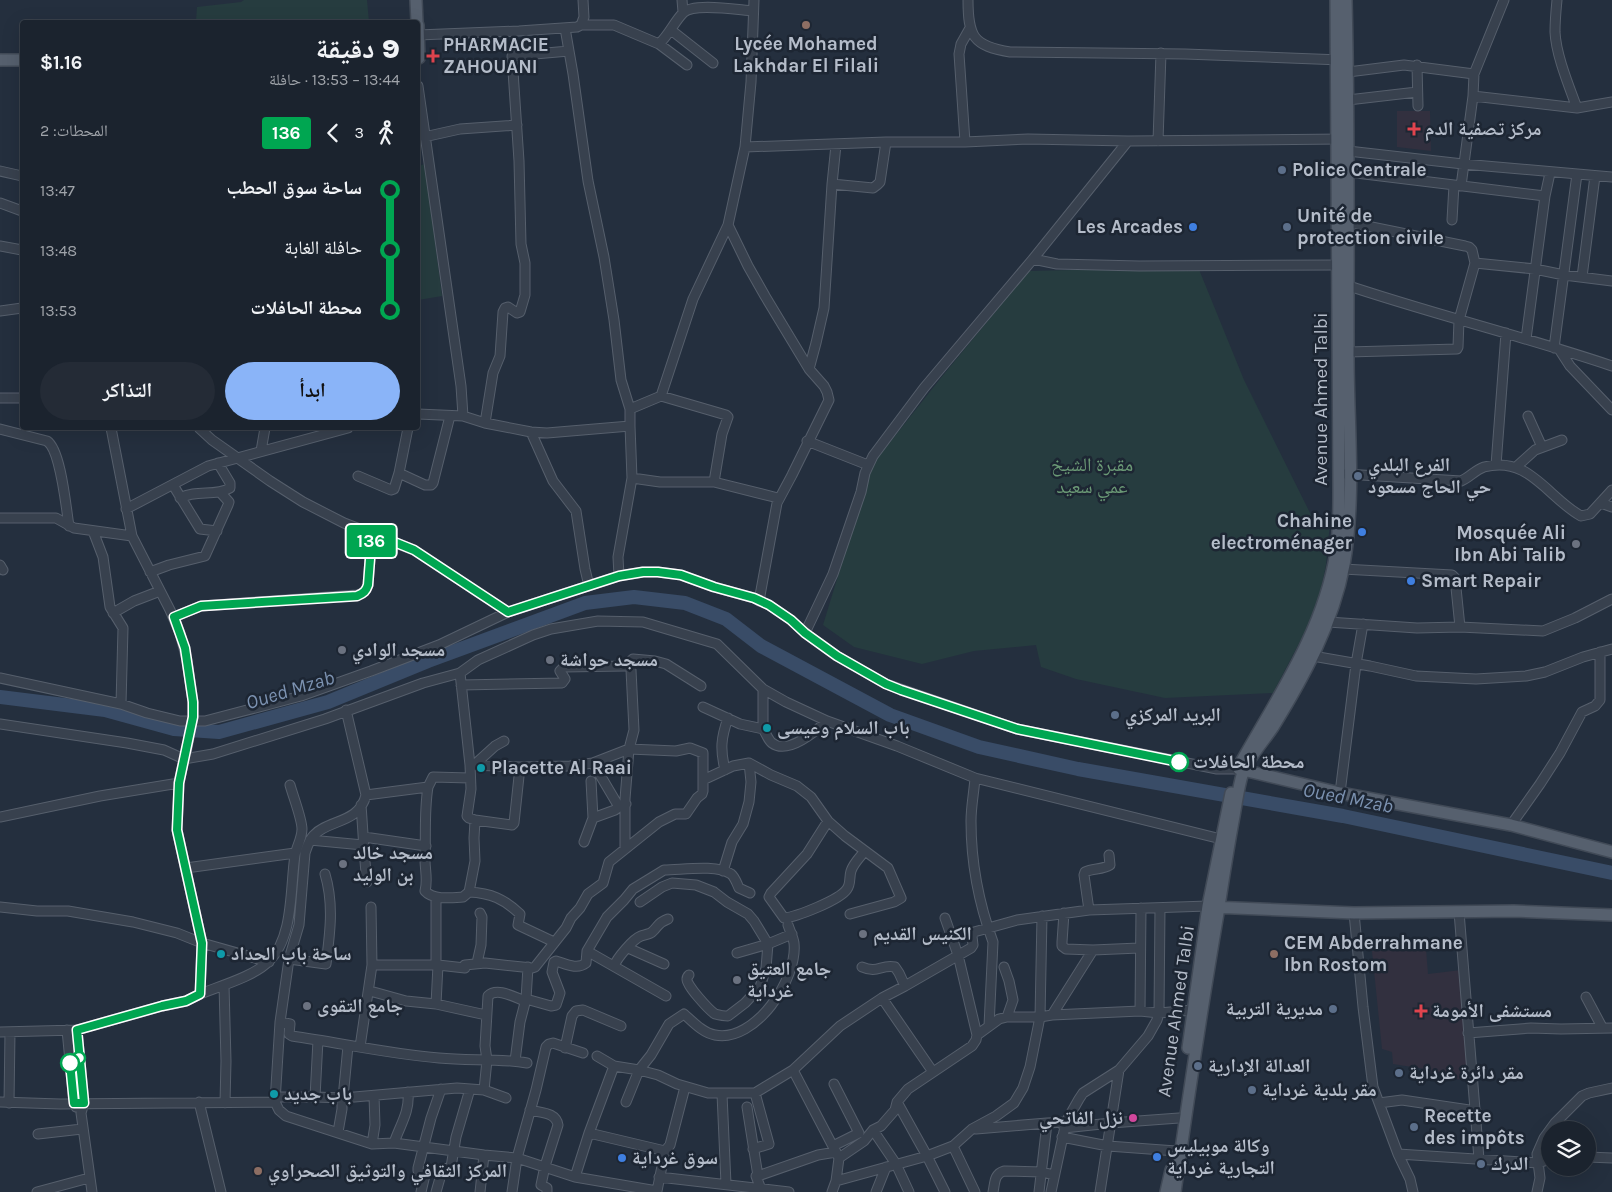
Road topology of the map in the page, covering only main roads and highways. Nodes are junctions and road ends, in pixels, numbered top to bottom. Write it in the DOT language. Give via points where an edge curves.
graph roads {
  1 [pos="416,0"];
  2 [pos="1336,0"];
  3 [pos="1346,0"];
  4 [pos="417,20"];
  5 [pos="0,60"];
  6 [pos="20,60"];
  7 [pos="1344,64"];
  8 [pos="1342,139"];
  9 [pos="1343,284"];
  10 [pos="1345,474"];
  11 [pos="1307,655"];
  12 [pos="1240,773"];
  13 [pos="1612,852"];
  14 [pos="1213,907"];
  15 [pos="1612,915"];
  16 [pos="1166,1192"];
  17 [pos="1175,1192"];
  1 -- 4 [label="main road"];
  2 -- 7 [label="main road, Avenue Ahmed Talbi"];
  3 -- 7 [label="main road"];
  5 -- 6 [label="main road"];
  7 -- 8 [label="main road, Avenue Ahmed Talbi"];
  7 -- 8 [label="main road" via="1348,100"];
  8 -- 9 [label="main road, Avenue Ahmed Talbi" via="1338,264"];
  8 -- 9 [label="main road" via="1348,151"];
  9 -- 10 [label="main road, Avenue Ahmed Talbi"];
  9 -- 10 [label="main road" via="1348,352"];
  10 -- 11 [label="main road, Avenue Ahmed Talbi" via="1336,553"];
  10 -- 11 [label="main road" via="1350,521 1343,569 1328,622"];
  11 -- 12 [label="main road, Avenue Ahmed Talbi"];
  12 -- 13 [label="main road" via="1511,825"];
  12 -- 14 [label="main road, Avenue Ahmed Talbi"];
  14 -- 15 [label="main road" via="1354,913 1514,911"];
  14 -- 16 [label="main road, Avenue Ahmed Talbi" via="1193,1010 1176,1151"];
  14 -- 17 [label="main road"];
}
